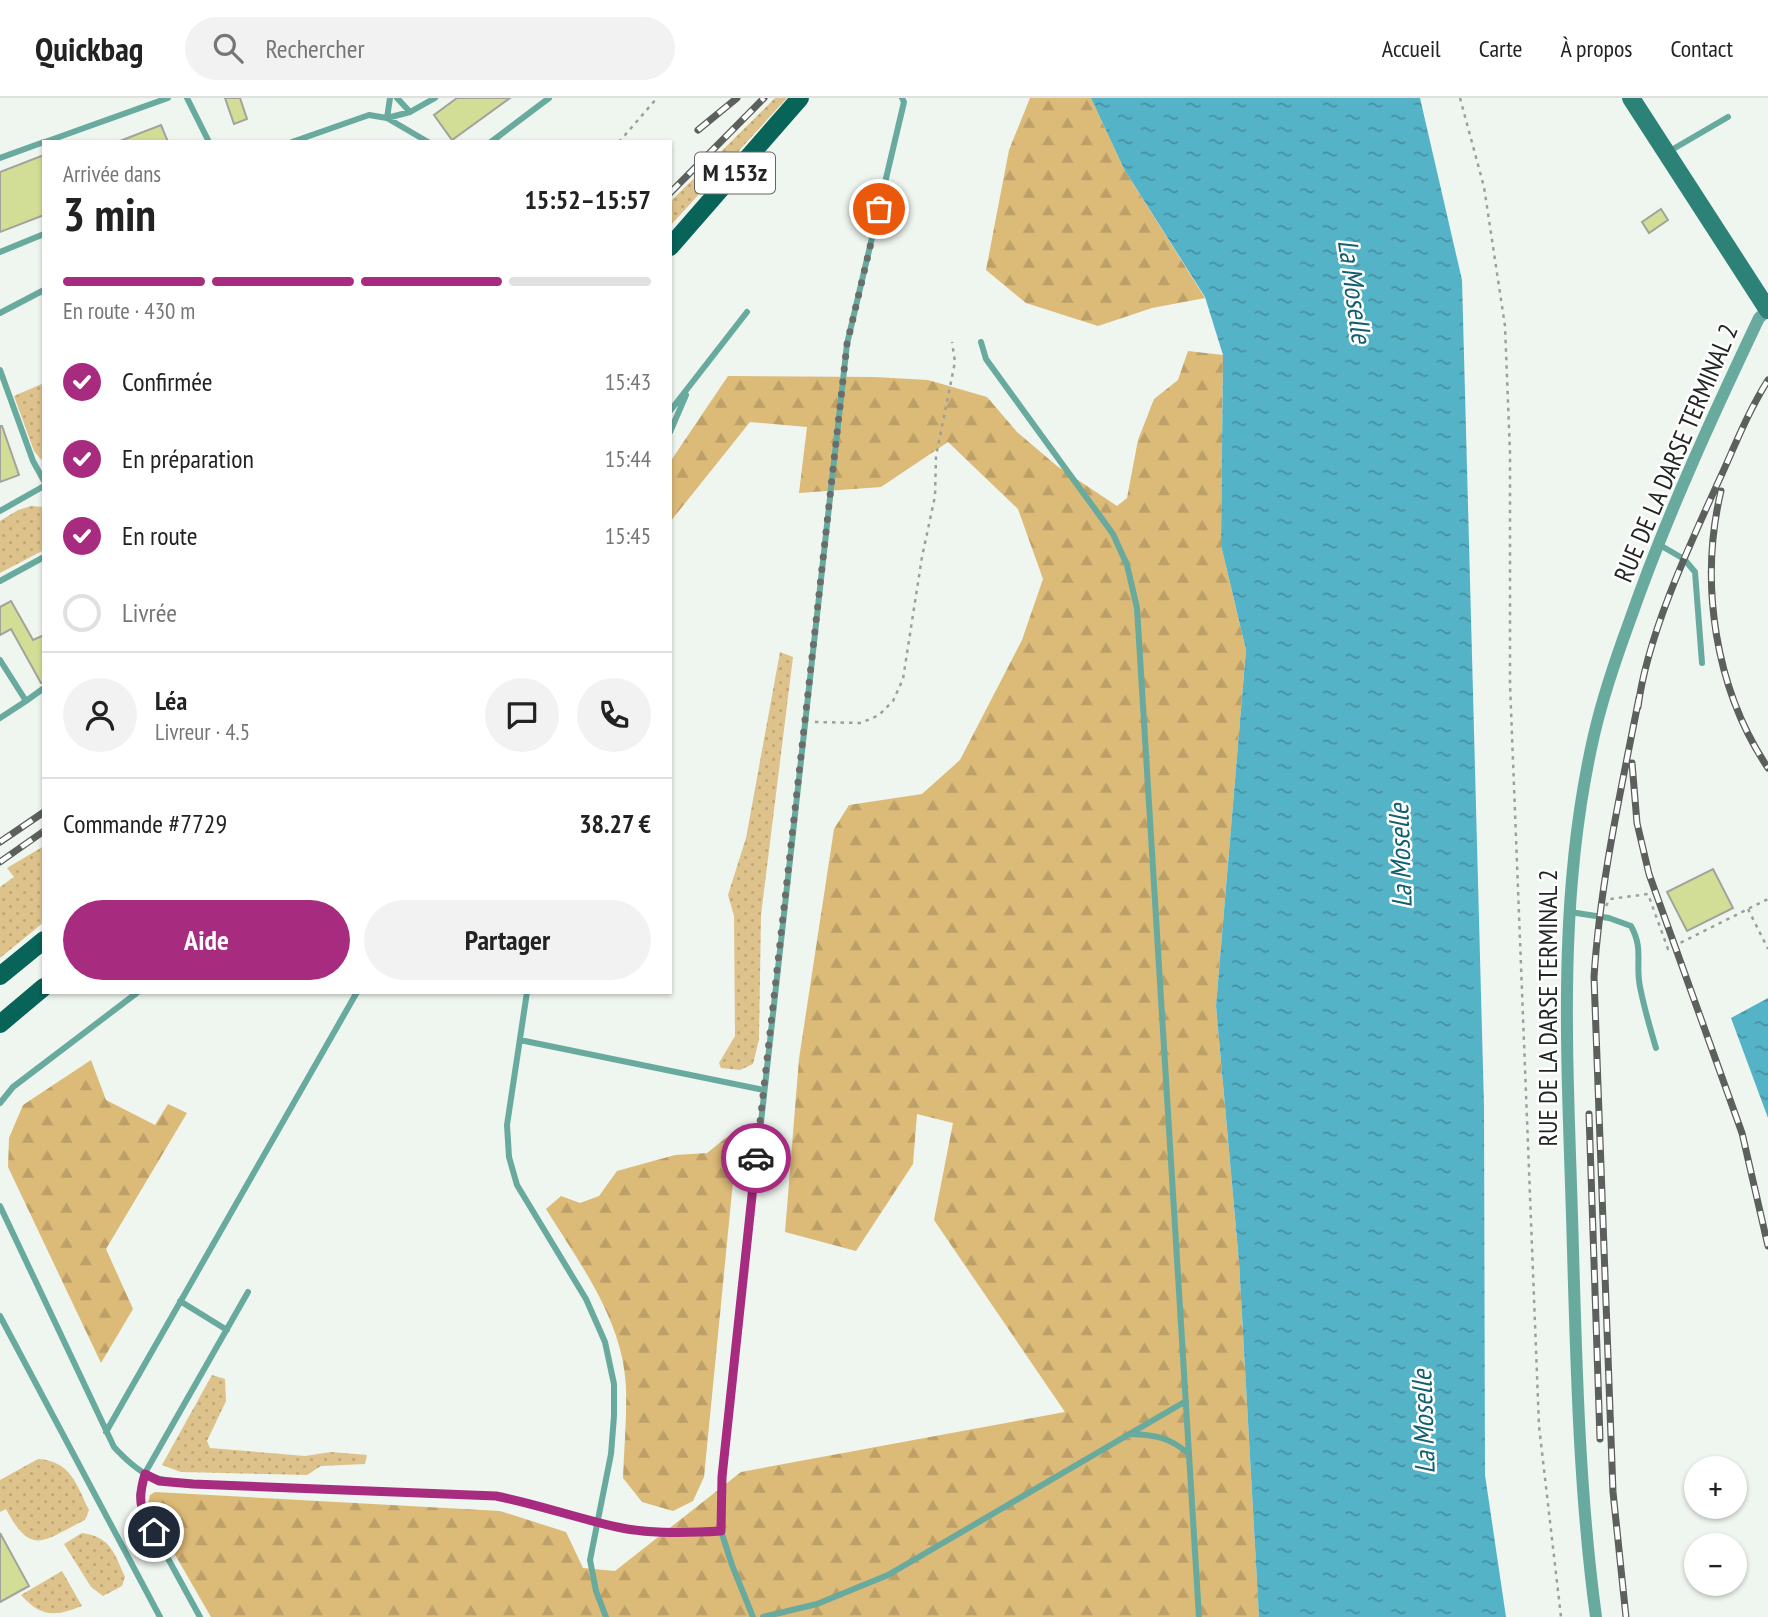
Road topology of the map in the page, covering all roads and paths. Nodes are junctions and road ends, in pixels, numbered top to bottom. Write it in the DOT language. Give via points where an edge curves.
graph roads {
  1 [pos="168,98"];
  2 [pos="187,98"];
  3 [pos="390,98"];
  4 [pos="397,98"];
  5 [pos="435,98"];
  6 [pos="549,98"];
  7 [pos="657,98"];
  8 [pos="800,98"];
  9 [pos="902,98"];
  10 [pos="1460,98"];
  11 [pos="1631,98"];
  12 [pos="410,111"];
  13 [pos="1728,117"];
  14 [pos="387,118"];
  15 [pos="51,140"];
  16 [pos="208,140"];
  17 [pos="298,140"];
  18 [pos="425,140"];
  19 [pos="494,140"];
  20 [pos="621,140"];
  21 [pos="42,143"];
  22 [pos="1667,153"];
  23 [pos="0,158"];
  24 [pos="42,235"];
  25 [pos="672,245"];
  26 [pos="0,252"];
  27 [pos="42,291"];
  28 [pos="1768,310"];
  29 [pos="747,312"];
  30 [pos="0,313"];
  31 [pos="952,342"];
  32 [pos="981,342"];
  33 [pos="0,370"];
  34 [pos="690,387"];
  35 [pos="672,409"];
  36 [pos="672,428"];
  37 [pos="42,480"];
  38 [pos="42,485"];
  39 [pos="0,511"];
  40 [pos="1658,544"];
  41 [pos="42,558"];
  42 [pos="0,580"];
  43 [pos="0,660"];
  44 [pos="1702,663"];
  45 [pos="42,689"];
  46 [pos="26,701"];
  47 [pos="0,718"];
  48 [pos="805,721"];
  49 [pos="1768,899"];
  50 [pos="1748,909"];
  51 [pos="1568,912"];
  52 [pos="1600,916"];
  53 [pos="42,942"];
  54 [pos="1768,949"];
  55 [pos="0,976"];
  56 [pos="42,989"];
  57 [pos="135,994"];
  58 [pos="356,994"];
  59 [pos="527,994"];
  60 [pos="0,1024"];
  61 [pos="520,1040"];
  62 [pos="1656,1048"];
  63 [pos="764,1090"];
  64 [pos="0,1103"];
  65 [pos="0,1206"];
  66 [pos="248,1292"];
  67 [pos="180,1301"];
  68 [pos="0,1316"];
  69 [pos="227,1330"];
  70 [pos="1186,1401"];
  71 [pos="106,1432"];
  72 [pos="1129,1434"];
  73 [pos="1189,1454"];
  74 [pos="145,1474"];
  75 [pos="598,1522"];
  76 [pos="721,1531"];
  77 [pos="160,1617"];
  78 [pos="200,1617"];
  79 [pos="606,1617"];
  80 [pos="754,1617"];
  81 [pos="763,1617"];
  82 [pos="1199,1617"];
  83 [pos="1561,1617"];
  84 [pos="1596,1617"];
  1 -- 15 [label="lane"];
  2 -- 16 [label="lane"];
  3 -- 14 [label="lane"];
  4 -- 12 [label="lane"];
  5 -- 12 [label="lane"];
  6 -- 19 [label="lane"];
  7 -- 20 [label="path"];
  8 -- 25 [label="main road, M 153z"];
  9 -- 48 [label="lane" via="847,344"];
  10 -- 83 [label="path" via="1483,187 1505,326 1510,684 1538,1399"];
  11 -- 22 [label="street"];
  12 -- 14 [label="lane"];
  13 -- 22 [label="lane"];
  14 -- 17 [label="lane" via="369,115"];
  14 -- 18 [label="lane"];
  21 -- 23 [label="lane"];
  22 -- 28 [label="street"];
  24 -- 26 [label="lane"];
  27 -- 30 [label="lane"];
  28 -- 40 [label="street, RUE DE LA DARSE TERMINAL 2" via="1759,318 1716,409"];
  29 -- 34 [label="lane"];
  31 -- 48 [label="path" via="954,362 936,456 935,496 904,679 893,701 879,715 861,723"];
  32 -- 70 [label="lane" via="986,359 1113,534 1127,565 1137,608"];
  33 -- 37 [label="lane"];
  34 -- 35 [label="lane"];
  34 -- 36 [label="lane"];
  38 -- 39 [label="lane"];
  40 -- 44 [label="lane" via="1684,559 1695,572"];
  40 -- 51 [label="street, RUE DE LA DARSE TERMINAL 2" via="1605,691 1594,735 1571,863"];
  41 -- 42 [label="lane"];
  43 -- 46 [label="lane"];
  45 -- 46 [label="lane"];
  46 -- 47 [label="lane"];
  48 -- 63 [label="lane"];
  49 -- 50 [label="path"];
  50 -- 52 [label="path" via="1668,949 1648,894 1610,899"];
  50 -- 54 [label="path"];
  51 -- 52 [label="lane"];
  51 -- 84 [label="street, RUE DE LA DARSE TERMINAL 2" via="1566,1027 1577,1374"];
  52 -- 62 [label="lane" via="1631,926 1640,946 1640,987"];
  53 -- 55 [label="main road"];
  56 -- 60 [label="main road"];
  57 -- 64 [label="lane" via="13,1087"];
  58 -- 67 [label="lane"];
  59 -- 61 [label="lane"];
  61 -- 63 [label="lane"];
  61 -- 75 [label="lane" via="507,1125 509,1157 517,1185 586,1299 605,1342 614,1384 611,1454"];
  63 -- 76 [label="lane" via="722,1477"];
  65 -- 71 [label="lane"];
  66 -- 69 [label="lane"];
  67 -- 69 [label="lane"];
  67 -- 71 [label="lane"];
  68 -- 77 [label="lane"];
  69 -- 74 [label="lane"];
  70 -- 72 [label="lane"];
  70 -- 73 [label="lane"];
  71 -- 74 [label="lane" via="114,1447"];
  72 -- 73 [label="lane" via="1164,1438"];
  72 -- 81 [label="lane" via="888,1575 817,1604"];
  73 -- 82 [label="lane"];
  74 -- 75 [label="lane" via="159,1481 193,1484 496,1496"];
  74 -- 78 [label="lane" via="139,1495 142,1511"];
  75 -- 76 [label="lane" via="632,1529"];
  75 -- 79 [label="lane" via="590,1560"];
  76 -- 80 [label="lane"];
}
